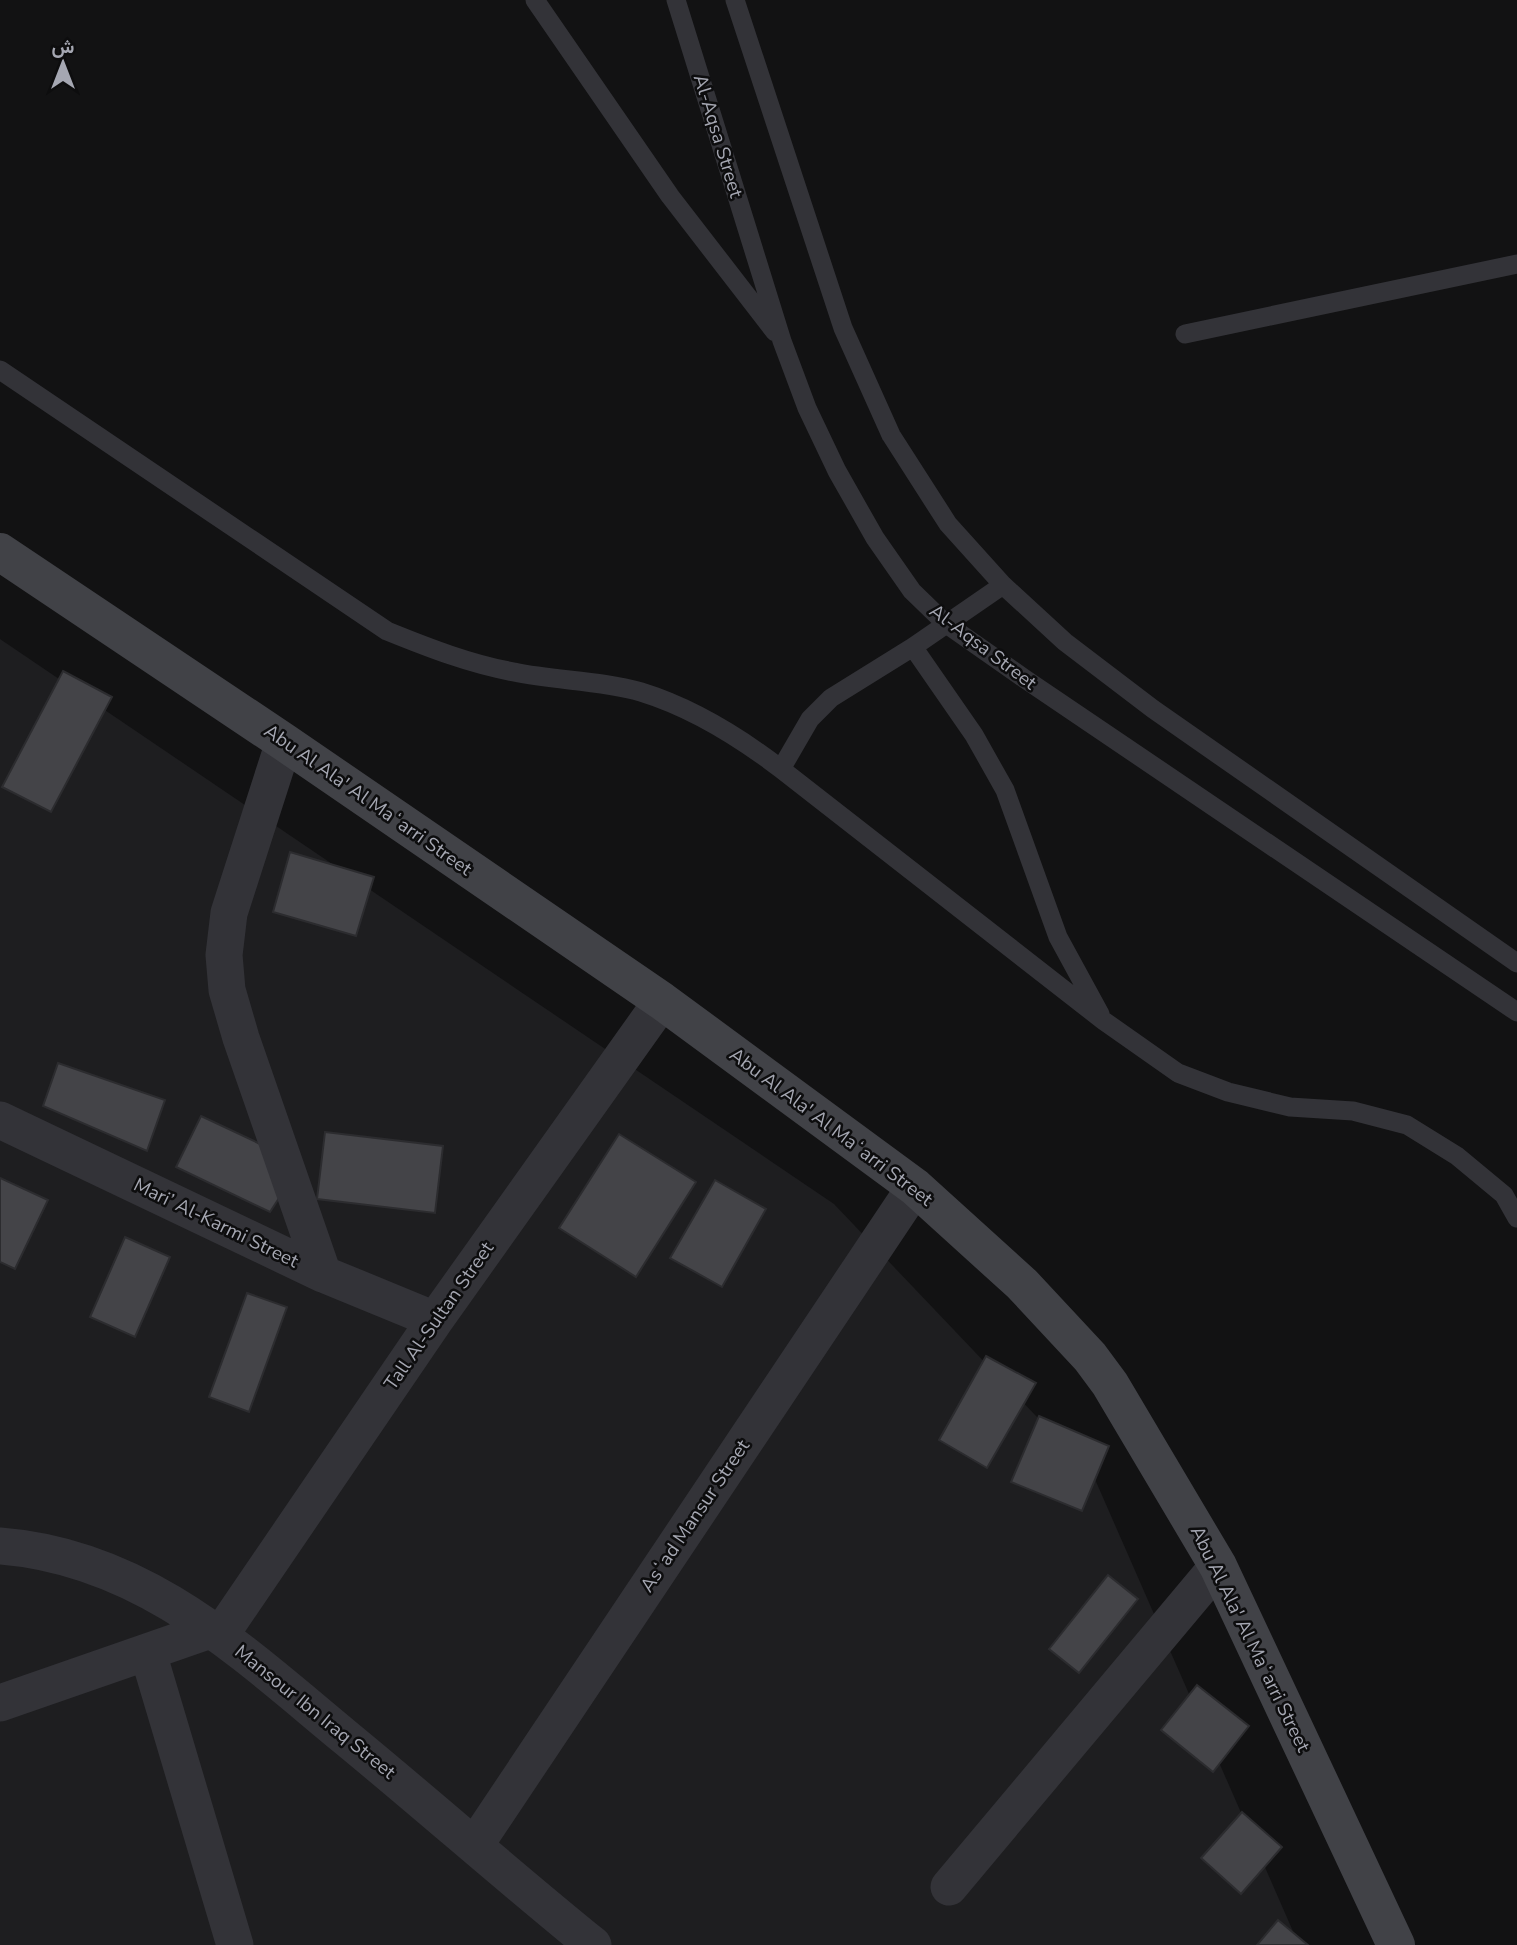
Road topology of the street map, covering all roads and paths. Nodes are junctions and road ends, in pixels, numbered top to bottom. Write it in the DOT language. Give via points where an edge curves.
graph roads {
  1 [pos="535,0"];
  2 [pos="676,0"];
  3 [pos="735,0"];
  4 [pos="1517,264"];
  5 [pos="1185,334"];
  6 [pos="782,341"];
  7 [pos="0,370"];
  8 [pos="0,552"];
  9 [pos="1003,585"];
  10 [pos="945,623"];
  11 [pos="914,647"];
  12 [pos="285,742"];
  13 [pos="781,769"];
  14 [pos="1517,963"];
  15 [pos="662,1001"];
  16 [pos="1517,1012"];
  17 [pos="1104,1021"];
  18 [pos="0,1120"];
  19 [pos="915,1187"];
  20 [pos="1517,1218"];
  21 [pos="323,1274"];
  22 [pos="435,1320"];
  23 [pos="0,1546"];
  24 [pos="1218,1566"];
  25 [pos="217,1632"];
  26 [pos="148,1653"];
  27 [pos="0,1703"];
  28 [pos="475,1845"];
  29 [pos="949,1887"];
  30 [pos="1389,1940"];
  31 [pos="235,1945"];
  32 [pos="593,1945"];
  1 -- 6 [label="lane" via="670,197"];
  2 -- 6 [label="lane, Al-Aqsa Street"];
  3 -- 9 [label="lane" via="843,328 868,386 916,477 948,524"];
  4 -- 5 [label="lane"];
  6 -- 10 [label="lane, Al-Aqsa Street" via="807,408 875,538 912,591"];
  7 -- 13 [label="lane" via="387,631 430,649 515,673 599,682 641,692 717,725"];
  8 -- 12 [label="street, Abu Al Ala' Al Maʻarri Street"];
  9 -- 10 [label="lane"];
  9 -- 14 [label="lane" via="1065,642 1153,709"];
  10 -- 11 [label="lane"];
  10 -- 16 [label="lane, Al-Aqsa Street"];
  11 -- 13 [label="lane" via="831,698 810,719"];
  11 -- 17 [label="lane" via="974,734 1005,790 1058,937"];
  12 -- 15 [label="street, Abu Al Ala' Al Maʻarri Street"];
  12 -- 21 [label="street" via="229,913 227,990"];
  13 -- 17 [label="lane"];
  15 -- 19 [label="street, Abu Al Ala' Al Maʻarri Street"];
  15 -- 22 [label="street, Tall Al-Sultan Street"];
  17 -- 20 [label="lane" via="1178,1073 1228,1092 1290,1107 1353,1111 1407,1125 1457,1156 1504,1195"];
  18 -- 21 [label="street, Mari’ Al-Karmi Street"];
  19 -- 24 [label="street, Abu Al Ala' Al Maʻarri Street" via="1022,1284 1090,1357"];
  19 -- 28 [label="street, Asʻad Mansur Street"];
  21 -- 22 [label="street, Mari’ Al-Karmi Street"];
  22 -- 25 [label="street, Tall Al-Sultan Street"];
  23 -- 25 [label="street, Mansour Ibn Iraq Street" via="86,1563 143,1587"];
  24 -- 29 [label="street"];
  24 -- 30 [label="street, Abu Al Ala' Al Maʻarri Street"];
  25 -- 26 [label="street"];
  25 -- 28 [label="street, Mansour Ibn Iraq Street"];
  26 -- 27 [label="street"];
  26 -- 31 [label="street"];
  28 -- 32 [label="street, Mansour Ibn Iraq Street"];
}
